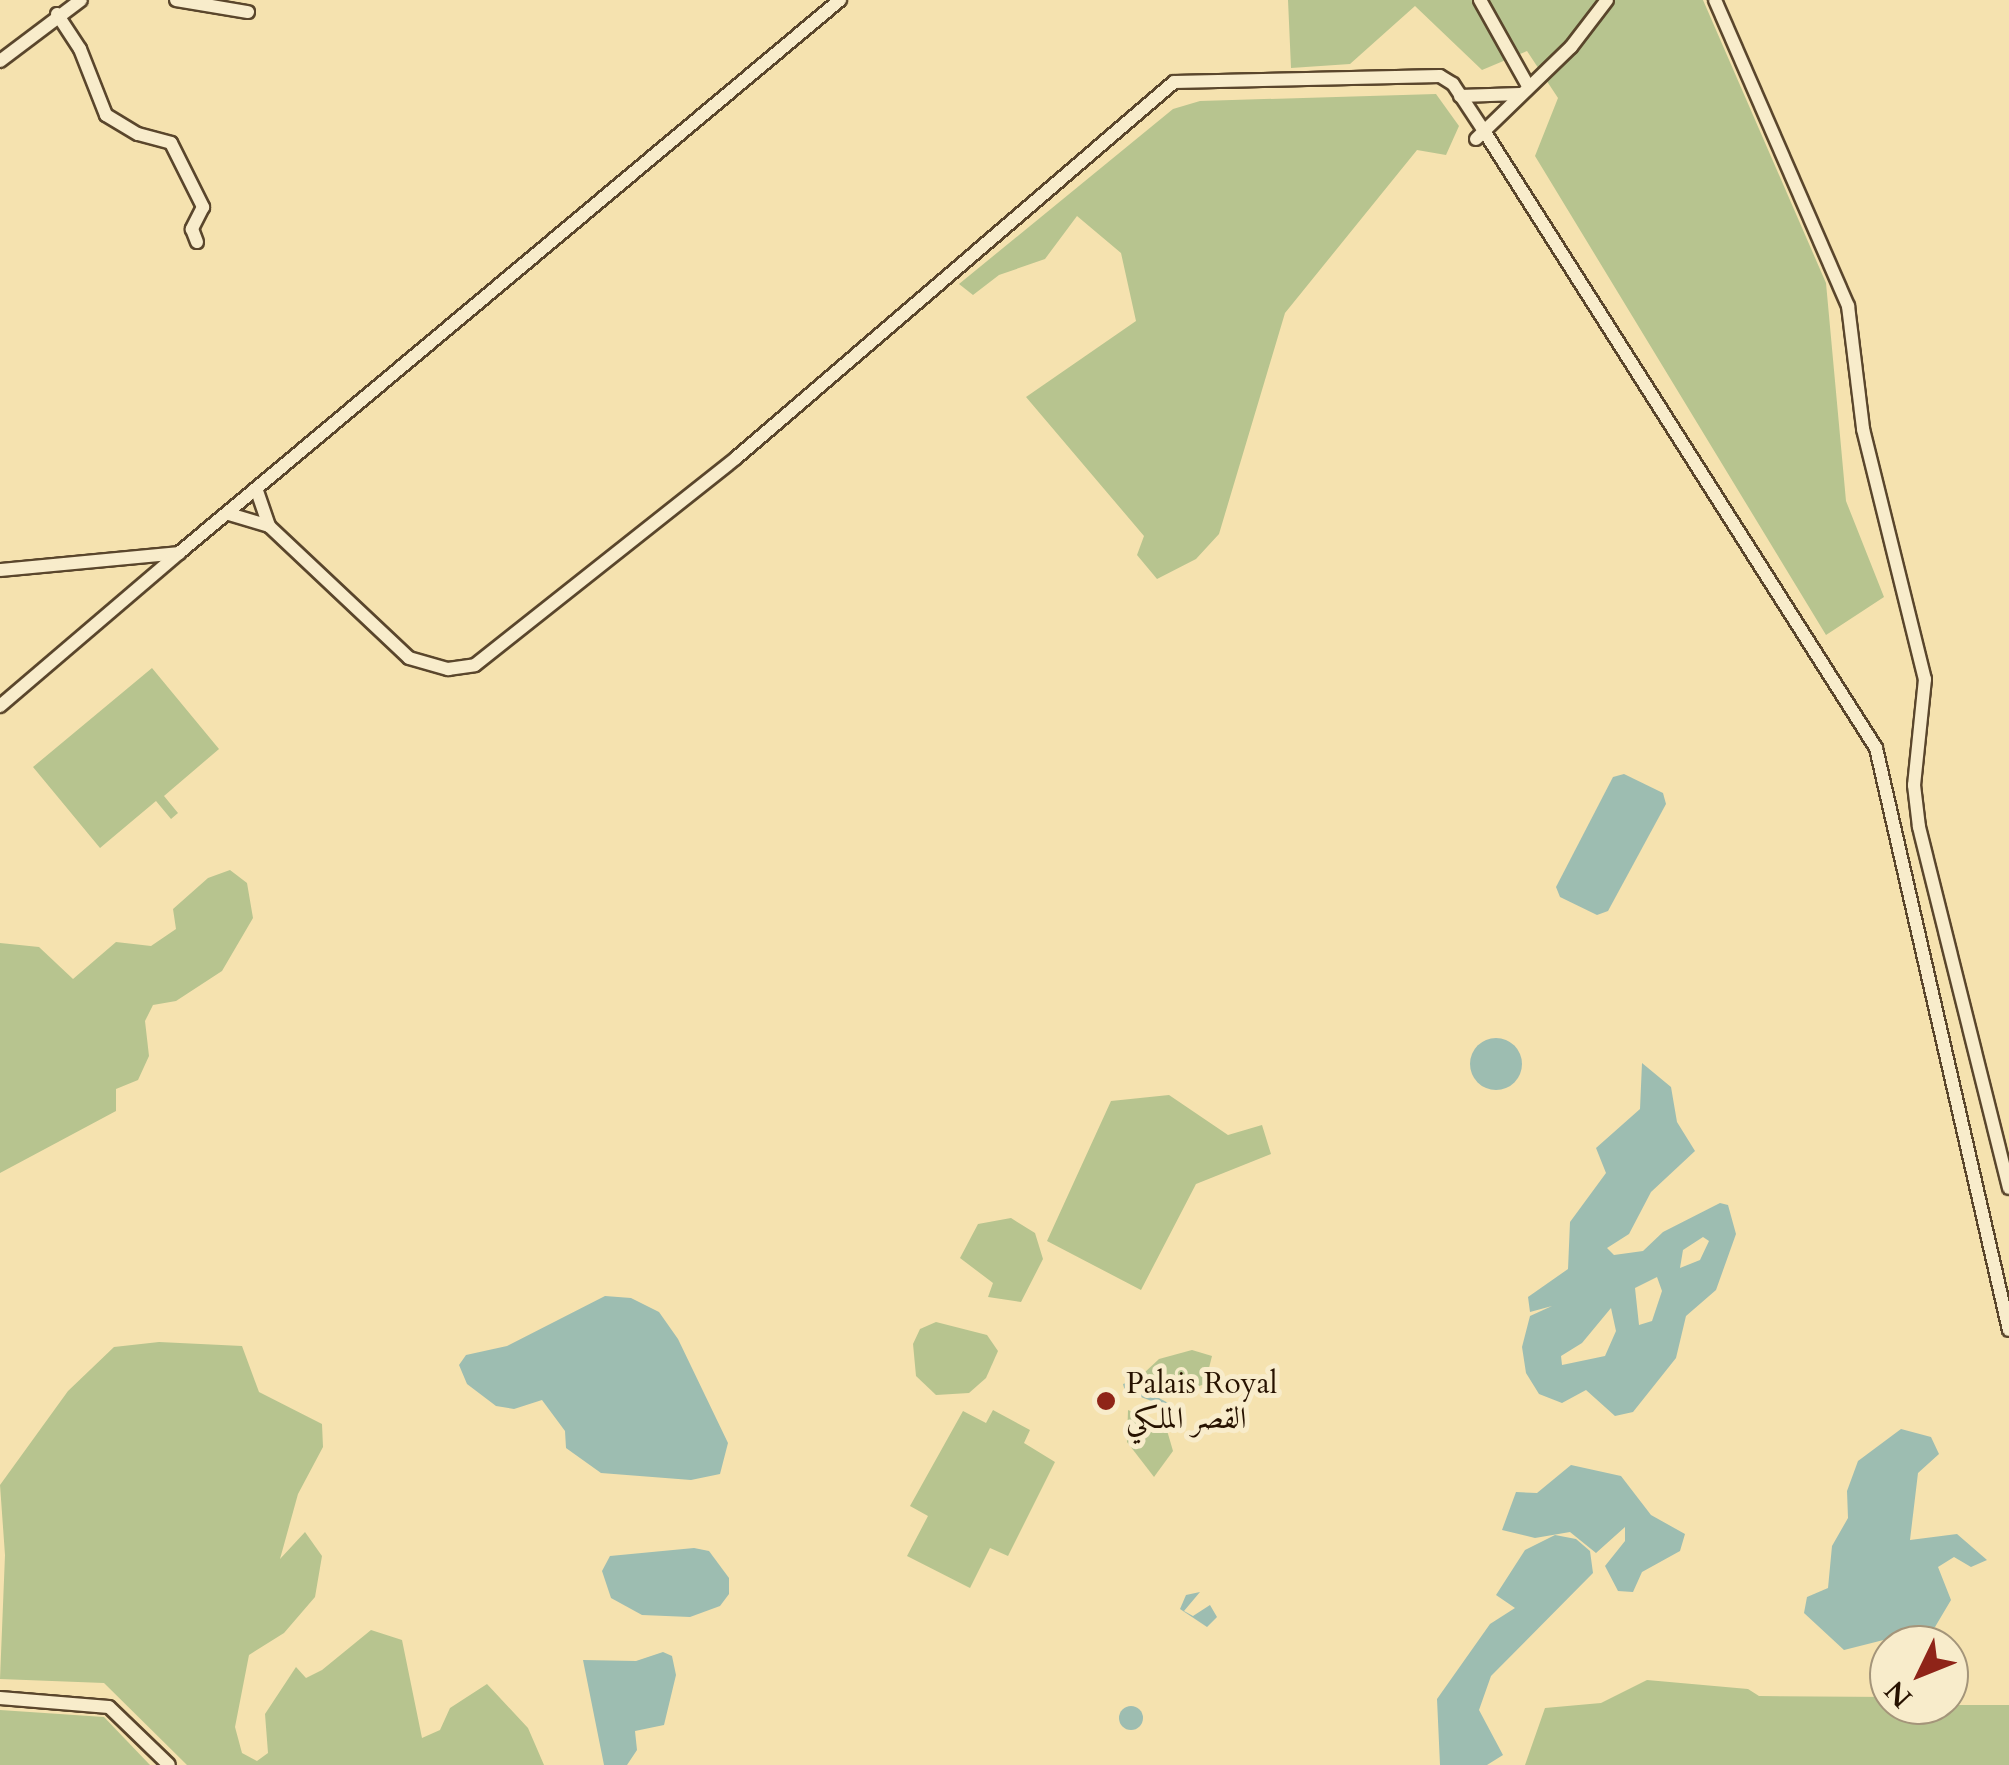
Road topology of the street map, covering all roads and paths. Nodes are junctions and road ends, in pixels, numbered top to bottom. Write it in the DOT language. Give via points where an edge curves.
graph roads {
  1 [pos="81,0"];
  2 [pos="176,0"];
  3 [pos="840,0"];
  4 [pos="1480,0"];
  5 [pos="1606,0"];
  6 [pos="1715,0"];
  7 [pos="248,12"];
  8 [pos="57,14"];
  9 [pos="0,61"];
  10 [pos="1524,90"];
  11 [pos="1460,96"];
  12 [pos="1480,135"];
  13 [pos="197,242"];
  14 [pos="257,491"];
  15 [pos="229,514"];
  16 [pos="269,526"];
  17 [pos="180,553"];
  18 [pos="0,570"];
  19 [pos="0,706"];
  20 [pos="2009,1188"];
  21 [pos="2009,1330"];
  22 [pos="0,1698"];
  23 [pos="168,1765"];
  1 -- 8 [label="street"];
  2 -- 7 [label="street"];
  3 -- 14 [label="street"];
  4 -- 10 [label="street"];
  5 -- 10 [label="street"];
  6 -- 20 [label="street" via="1848,306 1863,430 1925,679 1913,797"];
  8 -- 9 [label="street"];
  8 -- 13 [label="street" via="80,49 106,115 172,143 203,207 192,229"];
  10 -- 11 [label="street"];
  10 -- 12 [label="street"];
  11 -- 12 [label="street"];
  11 -- 16 [label="street" via="1447,80 1429,75 1174,82 736,458 474,665 448,670 409,658"];
  12 -- 21 [label="street" via="1876,748"];
  14 -- 15 [label="street"];
  14 -- 16 [label="street"];
  15 -- 16 [label="street"];
  15 -- 17 [label="street"];
  17 -- 18 [label="street"];
  17 -- 19 [label="street"];
  22 -- 23 [label="street" via="108,1707"];
}
